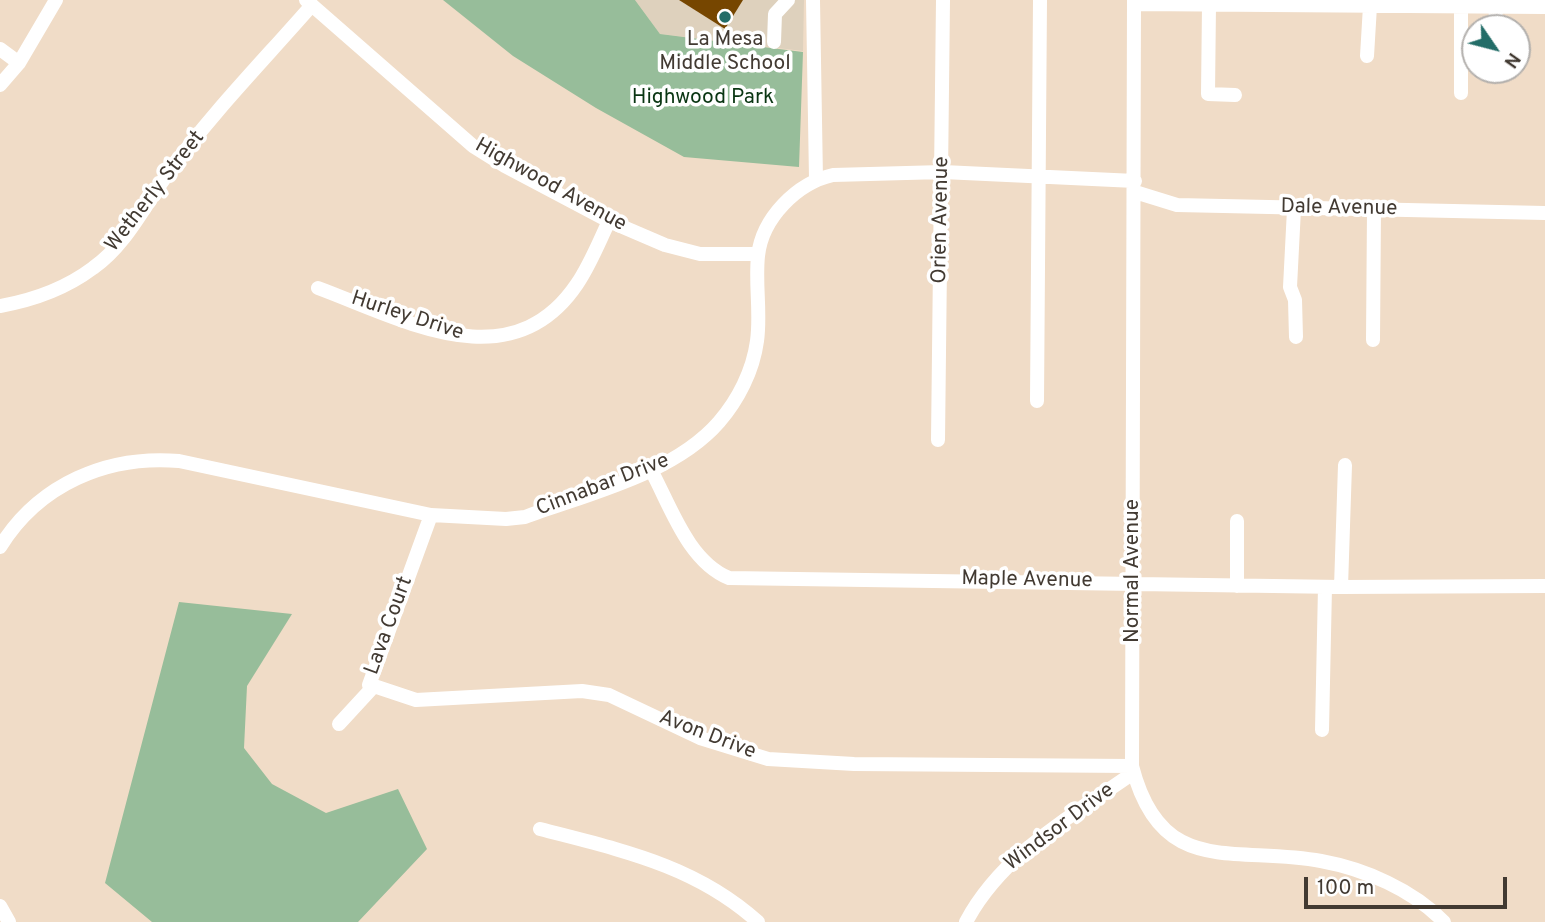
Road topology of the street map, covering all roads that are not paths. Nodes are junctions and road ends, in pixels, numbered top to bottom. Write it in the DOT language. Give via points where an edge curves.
graph roads {
  1 [pos="56,0"];
  2 [pos="788,0"];
  3 [pos="799,0"];
  4 [pos="943,0"];
  5 [pos="1040,0"];
  6 [pos="309,2"];
  7 [pos="1134,2"];
  8 [pos="1230,2"];
  9 [pos="813,3"];
  10 [pos="1264,3"];
  11 [pos="1397,3"];
  12 [pos="1520,3"];
  13 [pos="1365,4"];
  14 [pos="1456,4"];
  15 [pos="1209,5"];
  16 [pos="1496,6"];
  17 [pos="1545,7"];
  18 [pos="1496,14"];
  19 [pos="774,42"];
  20 [pos="0,49"];
  21 [pos="1367,56"];
  22 [pos="19,63"];
  23 [pos="0,85"];
  24 [pos="1461,93"];
  25 [pos="1235,94"];
  26 [pos="943,172"];
  27 [pos="1039,176"];
  28 [pos="816,179"];
  29 [pos="1135,187"];
  30 [pos="1294,209"];
  31 [pos="1374,210"];
  32 [pos="1545,213"];
  33 [pos="609,221"];
  34 [pos="758,254"];
  35 [pos="318,288"];
  36 [pos="0,306"];
  37 [pos="1296,337"];
  38 [pos="1373,340"];
  39 [pos="1037,401"];
  40 [pos="938,440"];
  41 [pos="1345,465"];
  42 [pos="651,470"];
  43 [pos="431,515"];
  44 [pos="1237,521"];
  45 [pos="0,547"];
  46 [pos="1134,583"];
  47 [pos="1237,586"];
  48 [pos="1545,586"];
  49 [pos="1325,587"];
  50 [pos="1341,587"];
  51 [pos="374,687"];
  52 [pos="339,724"];
  53 [pos="1322,730"];
  54 [pos="1132,769"];
  55 [pos="540,829"];
  56 [pos="0,906"];
  57 [pos="9,922"];
  58 [pos="758,922"];
  59 [pos="966,922"];
  60 [pos="1444,922"];
  1 -- 22 [label="street"];
  2 -- 19 [label="street" via="775,14"];
  3 -- 9 [label="street"];
  4 -- 26 [label="street, Orien Avenue"];
  5 -- 27 [label="street"];
  6 -- 33 [label="street, Highwood Avenue" via="473,146"];
  6 -- 36 [label="street, Wetherly Street" via="170,170 118,246 63,287"];
  7 -- 15 [label="street"];
  7 -- 29 [label="street, Normal Avenue"];
  8 -- 10 [label="street"];
  8 -- 15 [label="street"];
  9 -- 28 [label="street"];
  10 -- 13 [label="street"];
  11 -- 13 [label="street"];
  11 -- 14 [label="street"];
  12 -- 16 [label="street"];
  12 -- 17 [label="street"];
  13 -- 21 [label="street"];
  14 -- 16 [label="street"];
  14 -- 24 [label="street"];
  15 -- 25 [label="street" via="1208,94"];
  16 -- 18 [label="street"];
  20 -- 22 [label="street"];
  22 -- 23 [label="street"];
  26 -- 27 [label="street"];
  26 -- 28 [label="street"];
  26 -- 40 [label="street, Orien Avenue"];
  27 -- 29 [label="street"];
  27 -- 39 [label="street"];
  28 -- 34 [label="street, Cinnabar Drive" via="779,210"];
  29 -- 30 [label="street, Dale Avenue" via="1177,205"];
  29 -- 46 [label="street, Normal Avenue"];
  30 -- 31 [label="street, Dale Avenue"];
  30 -- 37 [label="street" via="1290,287"];
  31 -- 32 [label="street, Dale Avenue"];
  31 -- 38 [label="street"];
  33 -- 34 [label="street, Highwood Avenue" via="700,254"];
  33 -- 35 [label="street, Hurley Drive" via="584,272 558,305 523,328 495,337 452,336"];
  34 -- 42 [label="street, Cinnabar Drive" via="757,339 740,391 707,435"];
  41 -- 50 [label="street"];
  42 -- 43 [label="street, Cinnabar Drive" via="524,517"];
  42 -- 46 [label="street, Maple Avenue" via="697,555 729,578"];
  43 -- 45 [label="street, Cinnabar Drive" via="179,461 144,460 102,468 60,486 31,509"];
  43 -- 51 [label="street, Lava Court" via="369,685"];
  44 -- 47 [label="street"];
  46 -- 47 [label="street, Maple Avenue"];
  46 -- 54 [label="street, Normal Avenue"];
  47 -- 49 [label="street, Maple Avenue"];
  48 -- 50 [label="street, Maple Avenue"];
  49 -- 50 [label="street, Maple Avenue"];
  49 -- 53 [label="street"];
  51 -- 52 [label="street, Lava Court"];
  51 -- 54 [label="street, Avon Drive" via="416,700 582,691 610,695 700,738 768,759"];
  54 -- 59 [label="street, Windsor Drive" via="1023,851 999,875"];
  54 -- 60 [label="street, Normal Avenue" via="1139,794 1161,827 1186,845 1213,853 1321,861 1366,873 1396,887"];
  55 -- 58 [label="street" via="669,865 709,884"];
  56 -- 57 [label="street"];
}
